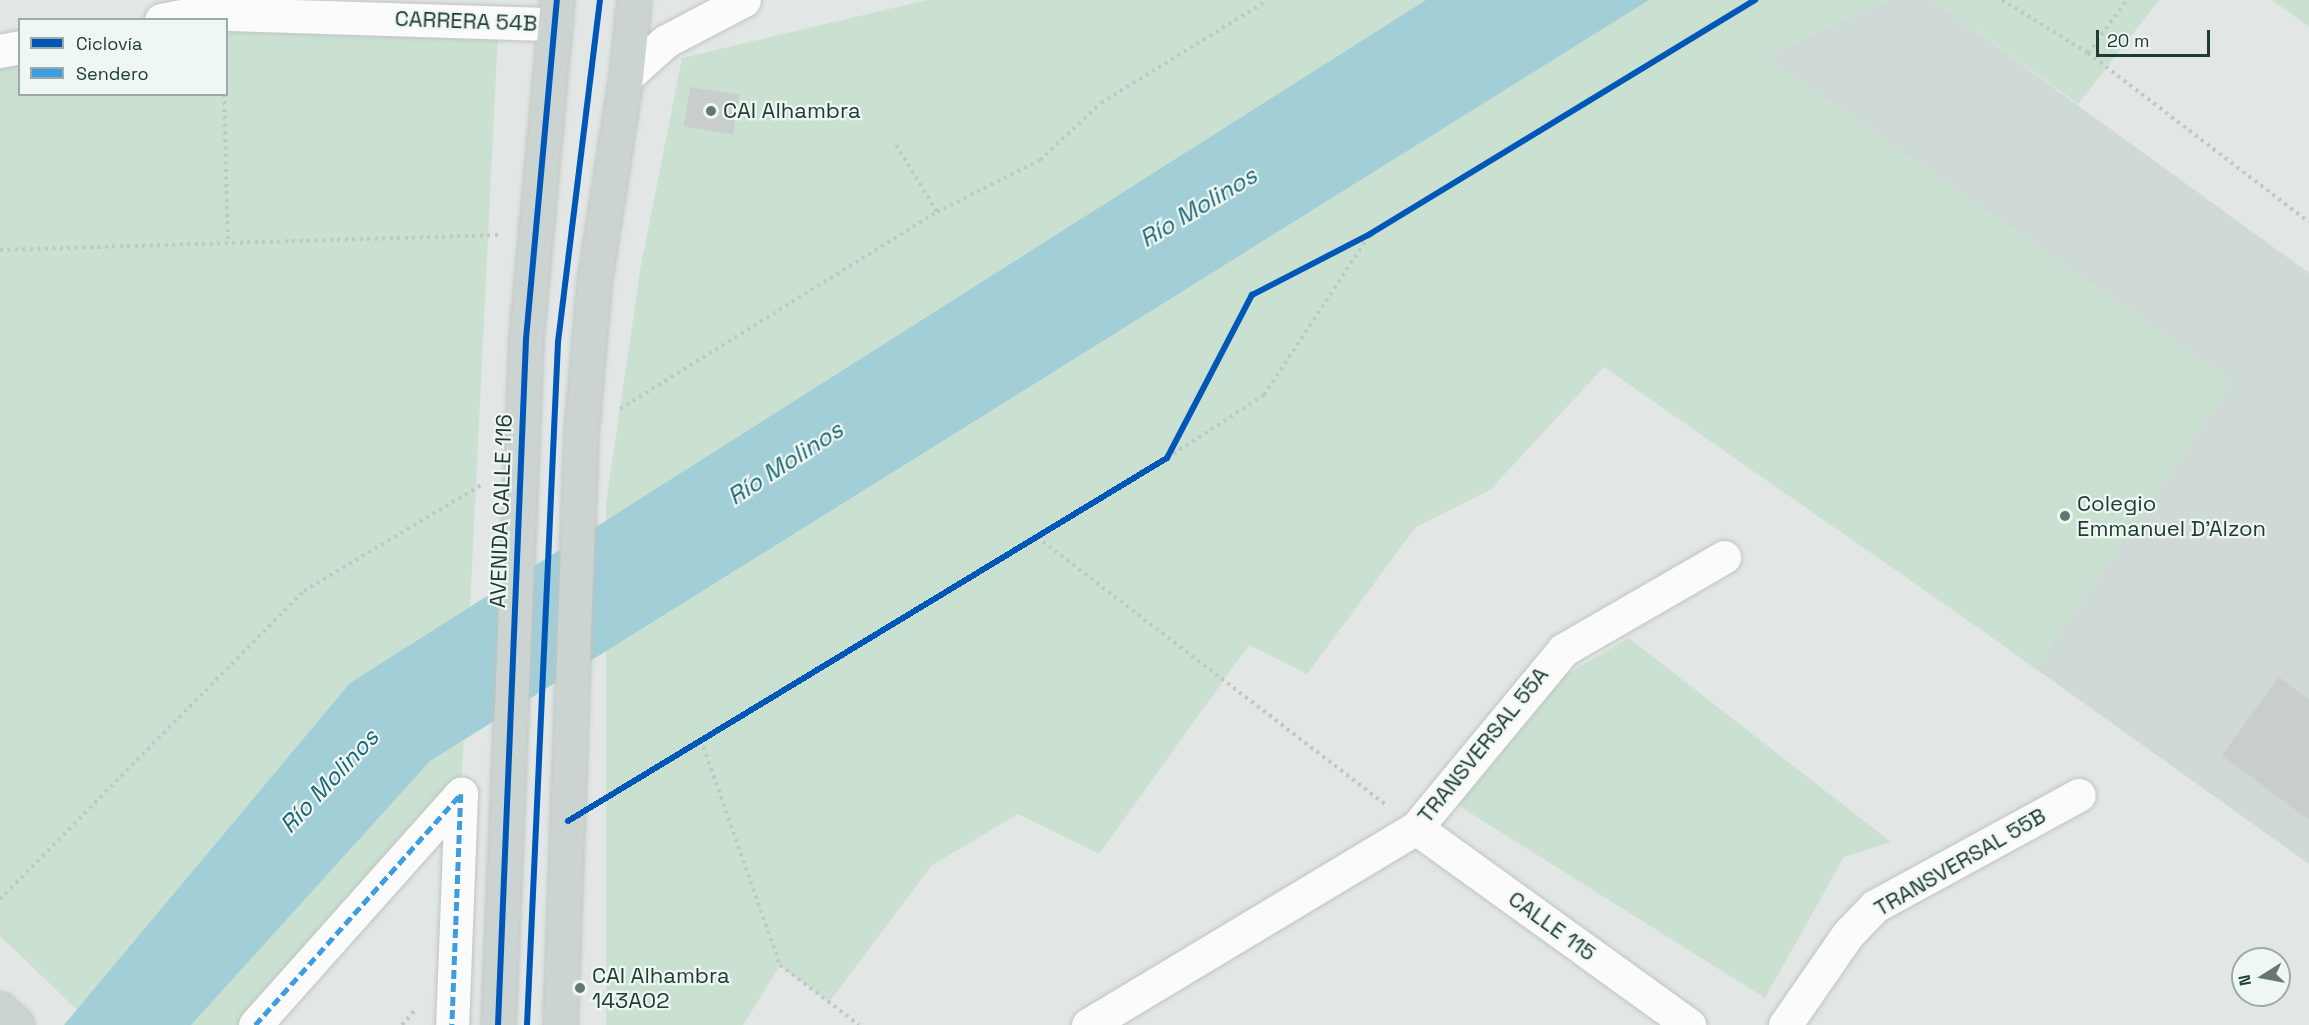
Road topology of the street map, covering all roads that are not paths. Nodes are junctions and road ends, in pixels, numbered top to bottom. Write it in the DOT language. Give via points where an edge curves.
graph roads {
  1 [pos="634,0"];
  2 [pos="744,0"];
  3 [pos="197,6"];
  4 [pos="556,12"];
  5 [pos="166,18"];
  6 [pos="18,47"];
  7 [pos="0,51"];
  8 [pos="626,77"];
  9 [pos="1724,557"];
  10 [pos="2079,795"];
  11 [pos="1416,828"];
  12 [pos="0,1009"];
  13 [pos="17,1025"];
  14 [pos="255,1025"];
  15 [pos="452,1025"];
  16 [pos="498,1025"];
  17 [pos="560,1025"];
  18 [pos="1088,1025"];
  19 [pos="1689,1025"];
  20 [pos="1785,1025"];
  1 -- 8 [label="main road"];
  2 -- 8 [label="street" via="666,41"];
  3 -- 4 [label="street, CARRERA 54B"];
  3 -- 5 [label="street, CARRERA 54B"];
  4 -- 16 [label="main road, AVENIDA CALLE 116" via="533,236"];
  6 -- 7 [label="street"];
  8 -- 17 [label="main road" via="594,283 581,433"];
  9 -- 11 [label="street, TRANSVERSAL 55A" via="1563,650"];
  10 -- 20 [label="street, TRANSVERSAL 55B" via="1875,906 1848,934"];
  11 -- 18 [label="street, TRANSVERSAL 55A"];
  11 -- 19 [label="street, CALLE 115"];
  12 -- 13 [label="main road"];
  14 -- 15 [label="street" via="461,794"];
}
